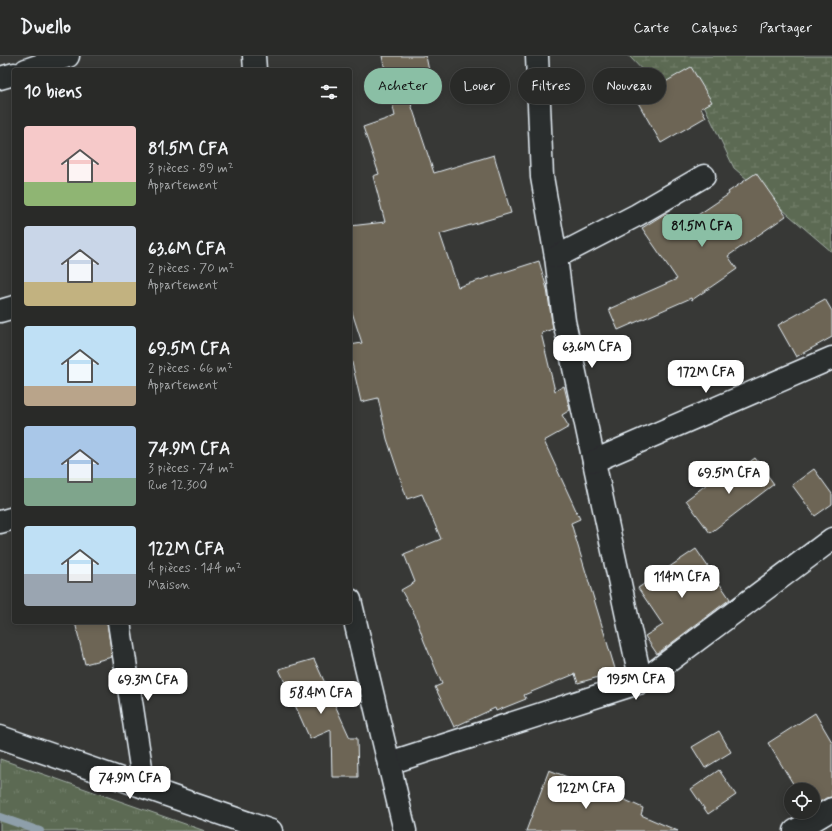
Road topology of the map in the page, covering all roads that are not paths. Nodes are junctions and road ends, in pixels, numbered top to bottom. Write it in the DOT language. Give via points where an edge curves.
graph roads {
  1 [pos="68,56"];
  2 [pos="254,56"];
  3 [pos="536,56"];
  4 [pos="32,68"];
  5 [pos="255,68"];
  6 [pos="12,75"];
  7 [pos="0,78"];
  8 [pos="704,176"];
  9 [pos="556,257"];
  10 [pos="12,308"];
  11 [pos="0,311"];
  12 [pos="832,358"];
  13 [pos="594,461"];
  14 [pos="12,519"];
  15 [pos="0,522"];
  16 [pos="832,539"];
  17 [pos="352,608"];
  18 [pos="119,624"];
  19 [pos="641,682"];
  20 [pos="0,736"];
  21 [pos="389,763"];
  22 [pos="144,787"];
  23 [pos="832,809"];
  24 [pos="270,831"];
  25 [pos="405,831"];
  26 [pos="795,831"];
  1 -- 4 [label="street"];
  2 -- 5 [label="street"];
  3 -- 9 [label="street" via="542,177"];
  6 -- 7 [label="street"];
  8 -- 9 [label="street" via="637,215"];
  9 -- 13 [label="street" via="564,321"];
  10 -- 11 [label="street"];
  12 -- 13 [label="street"];
  13 -- 19 [label="street"];
  14 -- 15 [label="street"];
  16 -- 19 [label="street"];
  17 -- 21 [label="street"];
  18 -- 22 [label="street"];
  19 -- 21 [label="street"];
  20 -- 22 [label="street"];
  21 -- 25 [label="street"];
  22 -- 24 [label="street"];
  23 -- 26 [label="street"];
}
